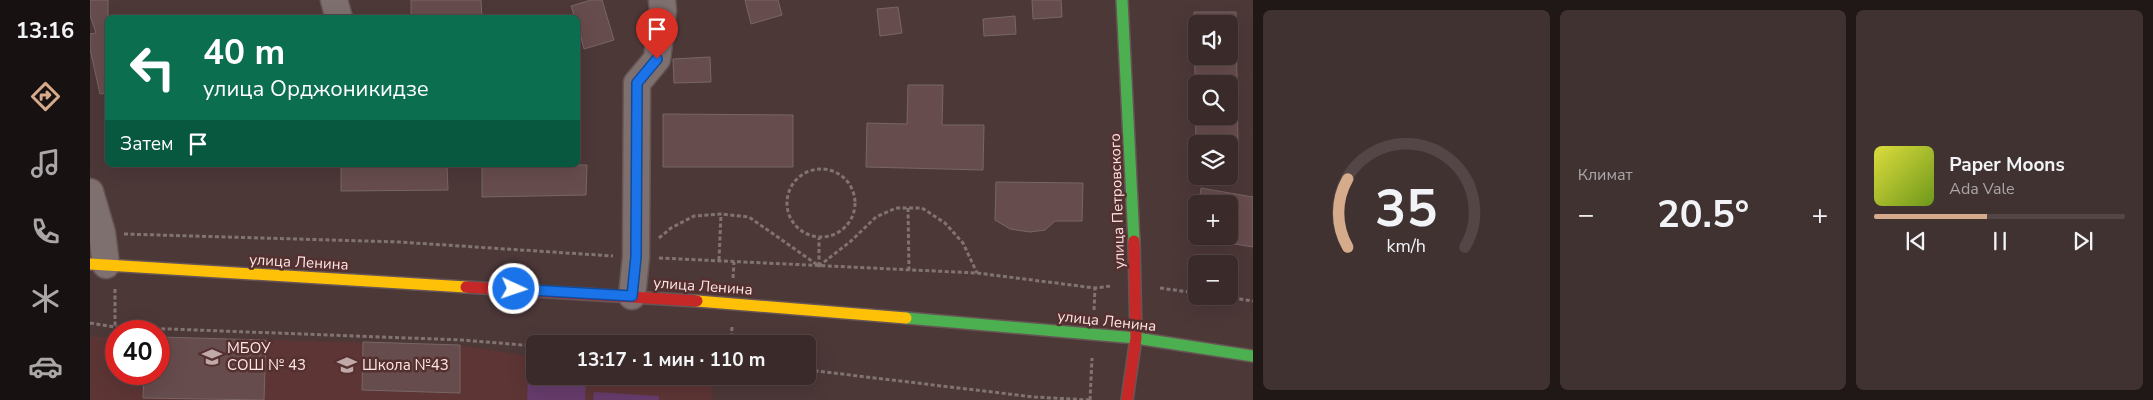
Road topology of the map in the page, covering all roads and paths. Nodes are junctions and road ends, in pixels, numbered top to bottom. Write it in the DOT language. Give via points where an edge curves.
graph roads {
  1 [pos="334,0"];
  2 [pos="662,0"];
  3 [pos="1122,0"];
  4 [pos="338,15"];
  5 [pos="90,192"];
  6 [pos="908,208"];
  7 [pos="721,214"];
  8 [pos="819,238"];
  9 [pos="636,257"];
  10 [pos="719,260"];
  11 [pos="98,264"];
  12 [pos="819,266"];
  13 [pos="909,270"];
  14 [pos="977,273"];
  15 [pos="632,296"];
  16 [pos="1238,299"];
  17 [pos="1253,301"];
  18 [pos="90,323"];
  19 [pos="1136,338"];
  20 [pos="526,345"];
  21 [pos="1253,356"];
  22 [pos="816,371"];
  23 [pos="1034,398"];
  24 [pos="1090,400"];
  25 [pos="1127,400"];
  1 -- 4 [label="street"];
  2 -- 9 [label="street" via="657,59 637,83"];
  3 -- 19 [label="street, улица Петровского" via="1133,192"];
  5 -- 11 [label="street" via="102,233"];
  6 -- 12 [label="path" via="896,208 876,217"];
  6 -- 13 [label="path"];
  6 -- 14 [label="path" via="922,208 945,223 963,243"];
  7 -- 9 [label="path" via="694,216 671,228"];
  7 -- 10 [label="path"];
  7 -- 12 [label="path" via="749,217"];
  8 -- 8 [label="path" via="803,232 791,221 786,205 789,188 800,176 815,168 832,170 846,178 854,192 855,209 848,225 835,235"];
  8 -- 12 [label="path"];
  9 -- 15 [label="street"];
  11 -- 15 [label="street, улица Ленина"];
  15 -- 19 [label="street, улица Ленина"];
  16 -- 17 [label="path"];
  18 -- 20 [label="path" via="116,327"];
  19 -- 21 [label="street, улица Ленина"];
  19 -- 25 [label="street, улица Петровского"];
  22 -- 23 [label="path"];
  23 -- 24 [label="path"];
}
